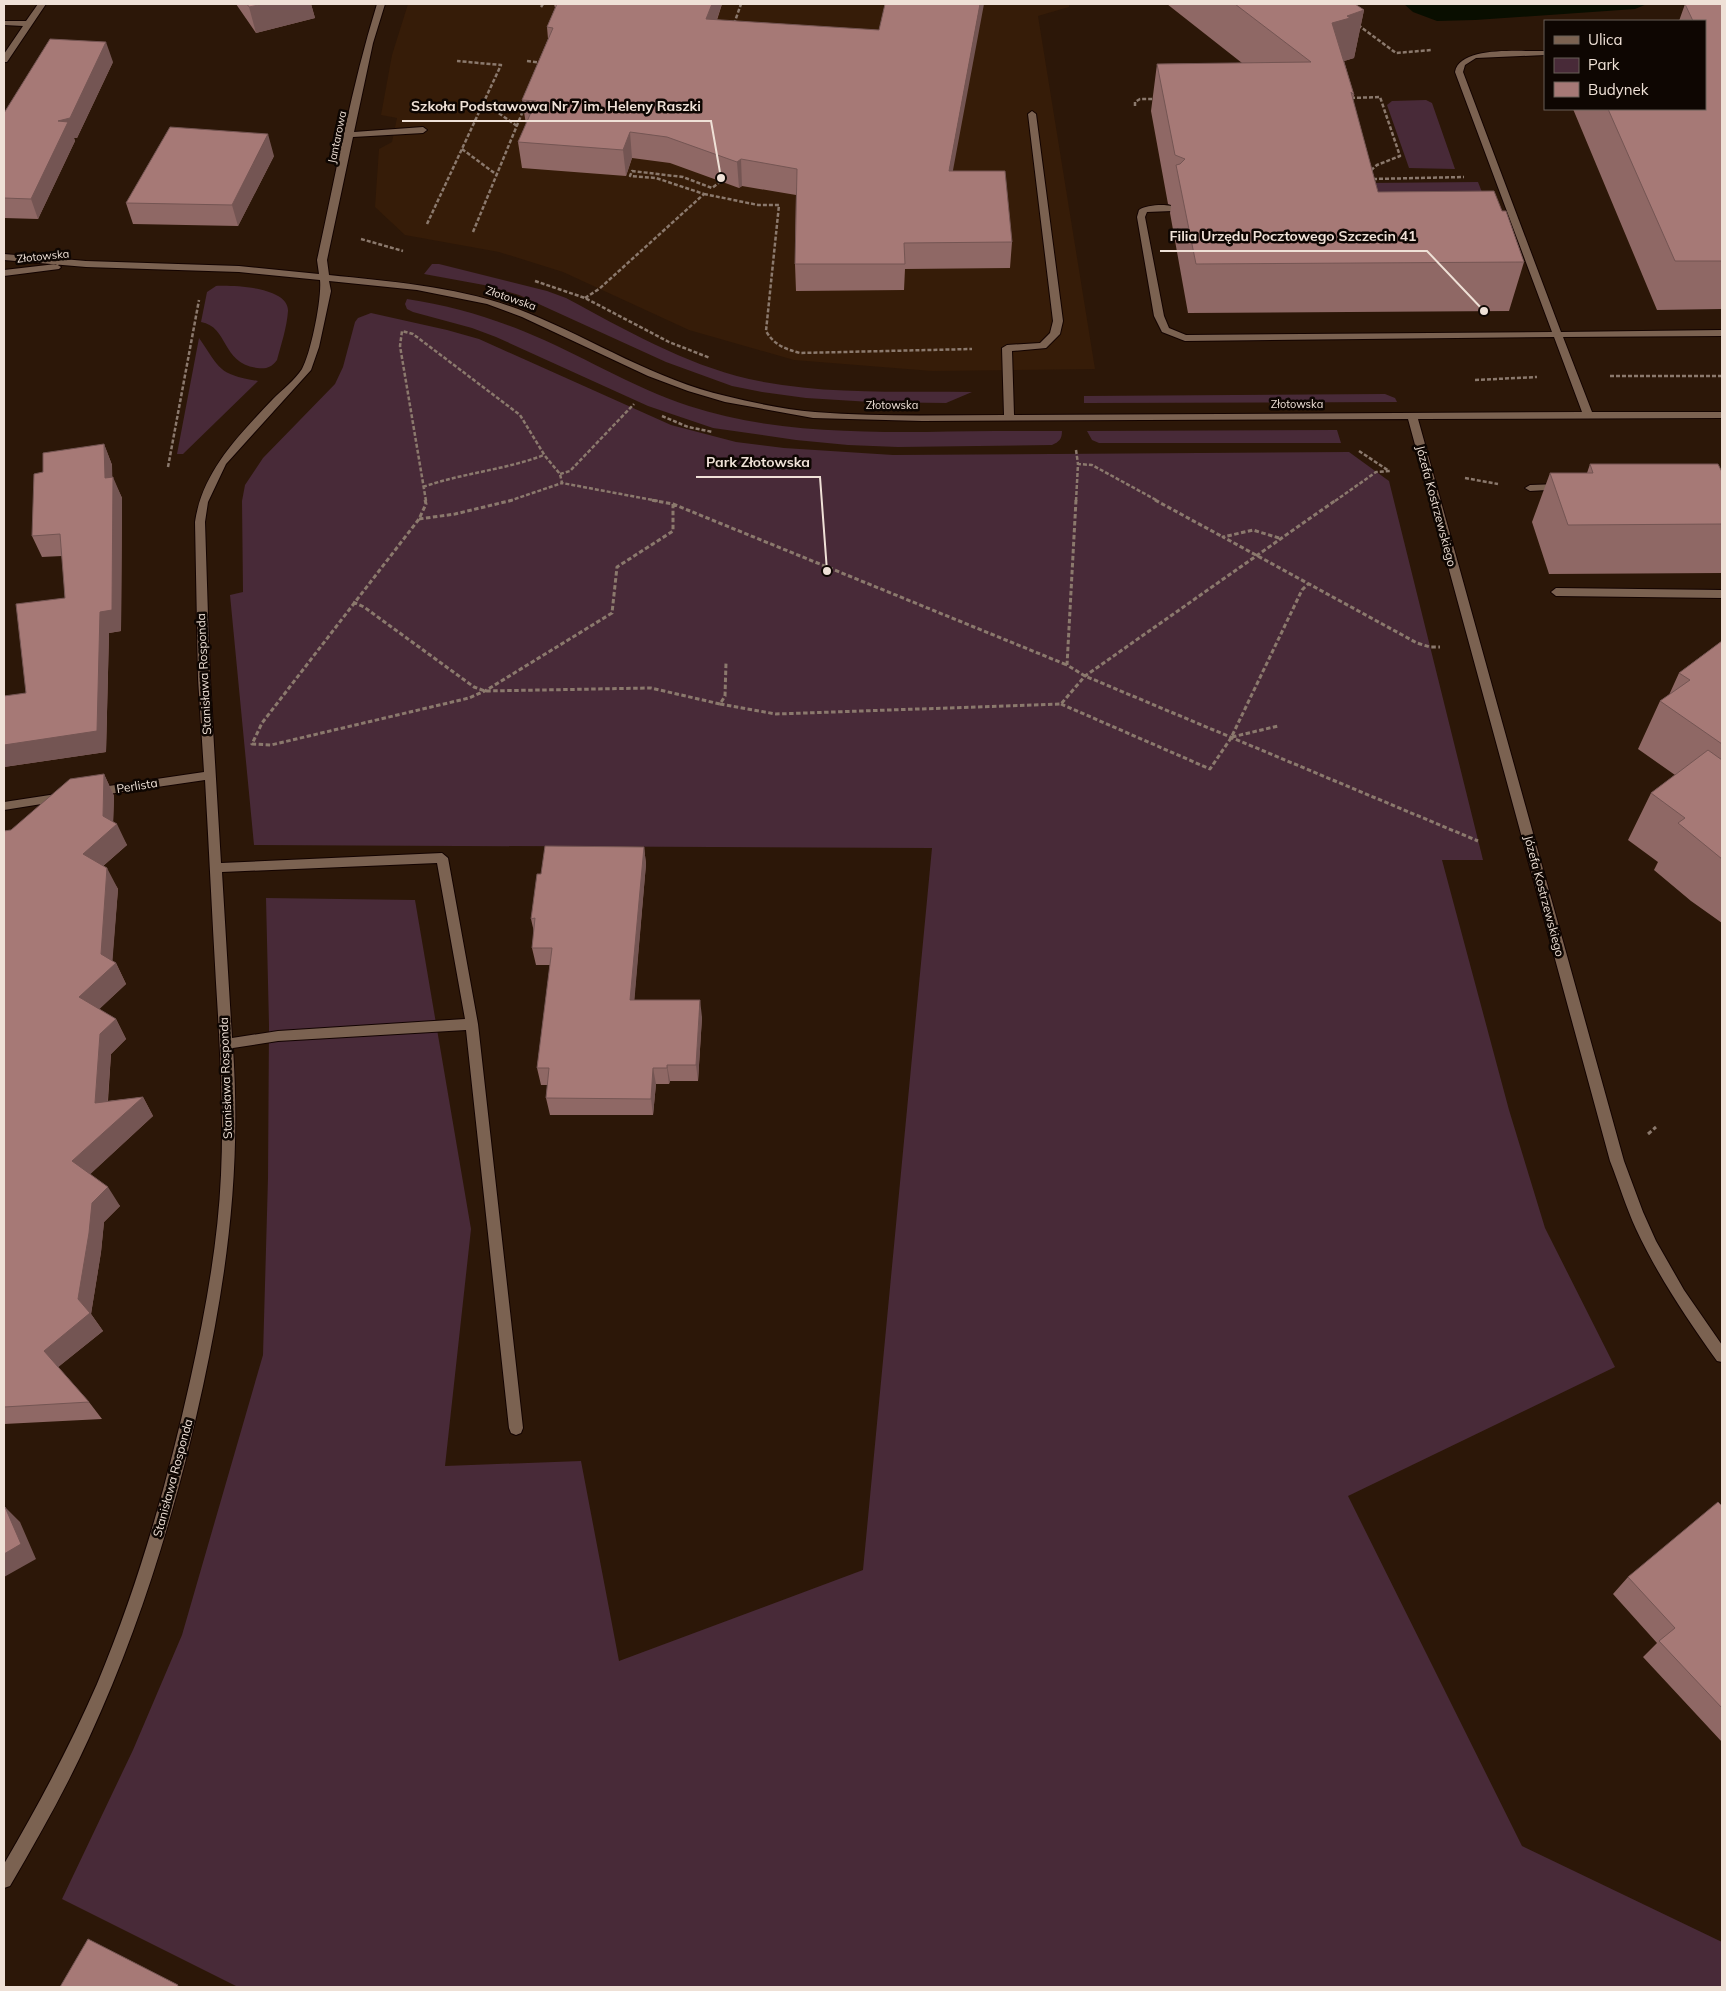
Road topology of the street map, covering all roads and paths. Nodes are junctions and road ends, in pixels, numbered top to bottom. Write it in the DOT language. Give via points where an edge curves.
graph roads {
  1 [pos="42,4"];
  2 [pos="381,4"];
  3 [pos="741,4"];
  4 [pos="1351,20"];
  5 [pos="4,23"];
  6 [pos="29,24"];
  7 [pos="733,27"];
  8 [pos="1436,50"];
  9 [pos="1544,53"];
  10 [pos="4,60"];
  11 [pos="456,61"];
  12 [pos="527,61"];
  13 [pos="542,63"];
  14 [pos="1342,98"];
  15 [pos="528,99"];
  16 [pos="1159,99"];
  17 [pos="483,105"];
  18 [pos="1136,106"];
  19 [pos="1032,114"];
  20 [pos="517,126"];
  21 [pos="424,130"];
  22 [pos="348,135"];
  23 [pos="462,149"];
  24 [pos="1365,174"];
  25 [pos="497,175"];
  26 [pos="1498,176"];
  27 [pos="1368,179"];
  28 [pos="720,182"];
  29 [pos="712,188"];
  30 [pos="704,194"];
  31 [pos="1172,208"];
  32 [pos="427,224"];
  33 [pos="473,232"];
  34 [pos="4,257"];
  35 [pos="86,264"];
  36 [pos="4,273"];
  37 [pos="324,276"];
  38 [pos="585,298"];
  39 [pos="199,300"];
  40 [pos="1722,333"];
  41 [pos="1558,334"];
  42 [pos="1007,348"];
  43 [pos="634,404"];
  44 [pos="1722,415"];
  45 [pos="1588,416"];
  46 [pos="1009,417"];
  47 [pos="1412,417"];
  48 [pos="1353,446"];
  49 [pos="1085,448"];
  50 [pos="544,455"];
  51 [pos="1078,464"];
  52 [pos="168,467"];
  53 [pos="1427,470"];
  54 [pos="1390,471"];
  55 [pos="560,474"];
  56 [pos="562,484"];
  57 [pos="423,487"];
  58 [pos="1569,487"];
  59 [pos="1530,488"];
  60 [pos="673,504"];
  61 [pos="419,519"];
  62 [pos="1223,537"];
  63 [pos="1279,538"];
  64 [pos="1255,555"];
  65 [pos="1308,584"];
  66 [pos="1556,592"];
  67 [pos="1722,594"];
  68 [pos="353,602"];
  69 [pos="1475,647"];
  70 [pos="726,663"];
  71 [pos="1067,664"];
  72 [pos="1085,676"];
  73 [pos="485,691"];
  74 [pos="720,704"];
  75 [pos="1061,704"];
  76 [pos="1278,726"];
  77 [pos="1231,738"];
  78 [pos="210,775"];
  79 [pos="4,806"];
  80 [pos="1478,841"];
  81 [pos="216,868"];
  82 [pos="472,1024"];
  83 [pos="226,1044"];
  84 [pos="1656,1127"];
  85 [pos="1648,1134"];
  86 [pos="1722,1356"];
  87 [pos="516,1428"];
  88 [pos="4,1880"];
  1 -- 6 [label="street"];
  2 -- 22 [label="street, Jantarowa"];
  3 -- 7 [label="path"];
  4 -- 8 [label="path" via="1396,53"];
  5 -- 6 [label="street"];
  6 -- 10 [label="street"];
  9 -- 26 [label="street" via="1475,56 1464,60 1460,66 1459,72"];
  11 -- 17 [label="path" via="501,65"];
  12 -- 13 [label="path"];
  14 -- 24 [label="path" via="1380,98 1400,156"];
  15 -- 20 [label="path"];
  16 -- 18 [label="path" via="1140,99 1135,102"];
  17 -- 20 [label="path"];
  17 -- 23 [label="path"];
  19 -- 42 [label="street" via="1058,321 1056,334 1043,346"];
  20 -- 25 [label="path"];
  21 -- 22 [label="street"];
  22 -- 37 [label="street, Jantarowa" via="322,260"];
  23 -- 25 [label="path"];
  23 -- 32 [label="path"];
  25 -- 33 [label="path"];
  26 -- 27 [label="path"];
  26 -- 41 [label="street"];
  28 -- 29 [label="path"];
  29 -- 30 [label="path"];
  29 -- 30 [label="path" via="683,177 658,173 632,171 630,176 656,178"];
  30 -- 38 [label="path"];
  30 -- 42 [label="path" via="779,205 766,331 772,341 783,348 800,353"];
  31 -- 41 [label="street" via="1143,210 1141,217 1159,316 1165,330 1185,338"];
  34 -- 35 [label="street, Złotowska"];
  35 -- 36 [label="street, Złotowska"];
  35 -- 37 [label="street, Złotowska" via="240,269"];
  37 -- 46 [label="street, Złotowska" via="417,287 489,302 525,314 651,374 691,389 767,408 844,417"];
  37 -- 78 [label="street, Stanisława Rosponda" via="326,291 306,370 222,463 203,502 200,522 201,596"];
  39 -- 52 [label="path"];
  40 -- 41 [label="street"];
  41 -- 45 [label="street"];
  42 -- 46 [label="street"];
  43 -- 55 [label="path" via="570,471"];
  44 -- 45 [label="street, Złotowska"];
  45 -- 47 [label="street, Złotowska"];
  46 -- 47 [label="street, Złotowska"];
  47 -- 53 [label="street, Józefa Kostrzewskiego"];
  48 -- 54 [label="path"];
  49 -- 51 [label="path" via="1075,449"];
  50 -- 55 [label="path"];
  50 -- 57 [label="path"];
  50 -- 57 [label="path" via="520,415 413,334 402,331 400,346"];
  51 -- 62 [label="path" via="1092,465"];
  51 -- 71 [label="path"];
  53 -- 54 [label="path"];
  53 -- 59 [label="path" via="1521,489"];
  53 -- 69 [label="street, Józefa Kostrzewskiego"];
  54 -- 63 [label="path" via="1376,472"];
  55 -- 56 [label="path"];
  56 -- 60 [label="path"];
  56 -- 61 [label="path" via="526,497"];
  57 -- 61 [label="path" via="426,504"];
  58 -- 59 [label="street"];
  60 -- 71 [label="path"];
  60 -- 73 [label="path" via="673,531 617,567 612,613"];
  61 -- 68 [label="path"];
  62 -- 63 [label="path" via="1252,530"];
  62 -- 64 [label="path"];
  63 -- 64 [label="path"];
  64 -- 65 [label="path"];
  64 -- 72 [label="path"];
  65 -- 69 [label="path" via="1417,643 1430,647"];
  65 -- 77 [label="path" via="1302,590"];
  66 -- 67 [label="street"];
  68 -- 73 [label="path" via="474,687"];
  68 -- 73 [label="path" via="262,723 252,744 271,746 469,698"];
  69 -- 86 [label="street, Józefa Kostrzewskiego" via="1617,1160 1643,1228 1662,1264"];
  70 -- 74 [label="path" via="725,696"];
  71 -- 72 [label="path"];
  72 -- 75 [label="path"];
  72 -- 77 [label="path"];
  73 -- 74 [label="path" via="651,688"];
  74 -- 75 [label="path" via="776,714"];
  75 -- 77 [label="path" via="1210,769"];
  76 -- 77 [label="path"];
  77 -- 80 [label="path"];
  78 -- 79 [label="street, Perlista"];
  78 -- 81 [label="street, Stanisława Rosponda"];
  81 -- 82 [label="street" via="442,858"];
  81 -- 83 [label="street, Stanisława Rosponda"];
  82 -- 83 [label="street" via="278,1036"];
  82 -- 87 [label="street"];
  83 -- 88 [label="street, Stanisława Rosponda" via="227,1193 212,1308 188,1426 147,1568 119,1646 83,1732"];
  84 -- 85 [label="path"];
}
